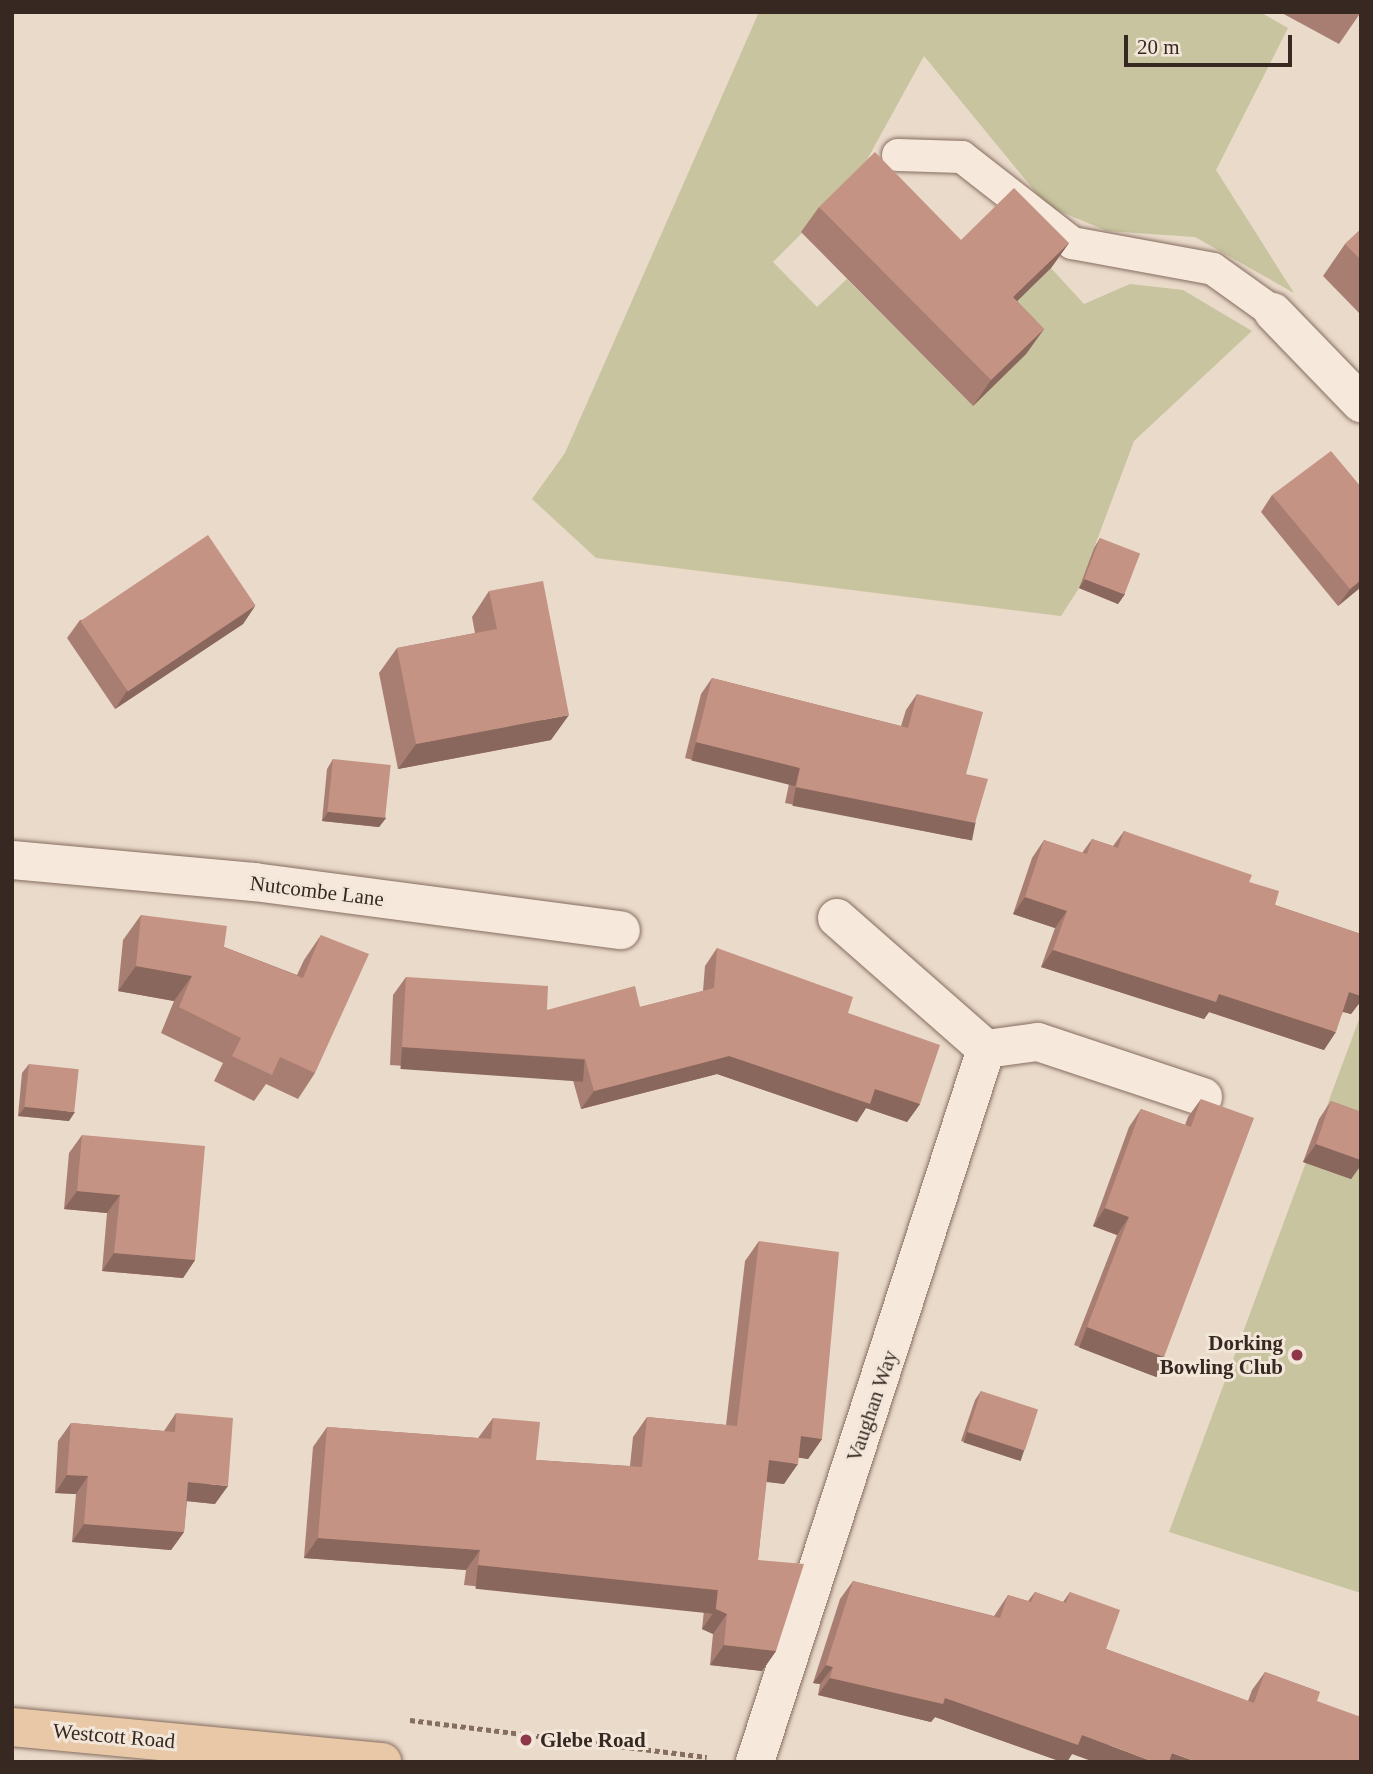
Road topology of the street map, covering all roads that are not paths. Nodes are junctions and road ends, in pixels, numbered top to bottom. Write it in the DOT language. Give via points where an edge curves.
graph roads {
  1 [pos="898,155"];
  2 [pos="1273,312"];
  3 [pos="1361,403"];
  4 [pos="12,860"];
  5 [pos="837,918"];
  6 [pos="621,930"];
  7 [pos="986,1049"];
  8 [pos="1203,1097"];
  9 [pos="12,1727"];
  10 [pos="113,1749"];
  11 [pos="382,1762"];
  12 [pos="755,1762"];
  1 -- 2 [label="lane" via="962,157 1072,243 1213,269"];
  2 -- 3 [label="street"];
  4 -- 6 [label="street, Nutcombe Lane" via="254,882"];
  5 -- 7 [label="street"];
  7 -- 8 [label="street" via="1038,1042"];
  7 -- 12 [label="street, Vaughan Way"];
  9 -- 10 [label="main road, Westcott Road"];
  10 -- 11 [label="main road, Westcott Road"];
}
